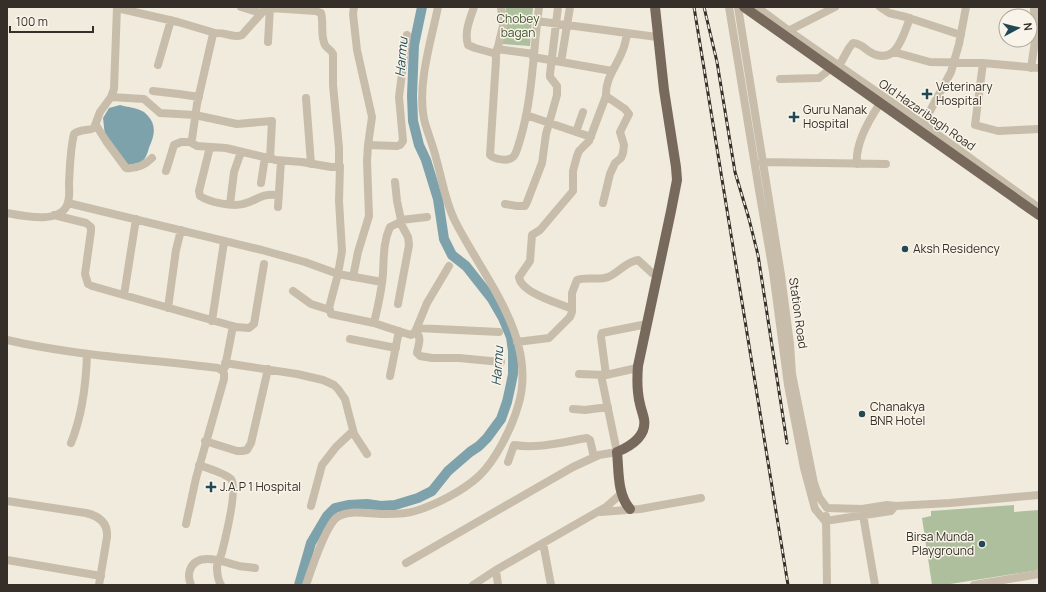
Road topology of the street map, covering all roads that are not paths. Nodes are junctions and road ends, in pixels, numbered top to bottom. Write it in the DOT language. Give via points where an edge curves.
graph roads {
  1 [pos="117,7"];
  2 [pos="241,7"];
  3 [pos="354,7"];
  4 [pos="438,7"];
  5 [pos="474,7"];
  6 [pos="501,7"];
  7 [pos="539,7"];
  8 [pos="558,7"];
  9 [pos="570,7"];
  10 [pos="655,7"];
  11 [pos="730,7"];
  12 [pos="739,7"];
  13 [pos="744,7"];
  14 [pos="752,7"];
  15 [pos="757,7"];
  16 [pos="835,7"];
  17 [pos="880,7"];
  18 [pos="966,7"];
  19 [pos="1034,7"];
  20 [pos="267,9"];
  21 [pos="321,11"];
  22 [pos="910,18"];
  23 [pos="172,20"];
  24 [pos="537,21"];
  25 [pos="557,23"];
  26 [pos="568,25"];
  27 [pos="788,31"];
  28 [pos="214,33"];
  29 [pos="628,33"];
  30 [pos="407,35"];
  31 [pos="961,35"];
  32 [pos="658,37"];
  33 [pos="268,42"];
  34 [pos="497,52"];
  35 [pos="894,52"];
  36 [pos="534,56"];
  37 [pos="552,60"];
  38 [pos="954,61"];
  39 [pos="561,62"];
  40 [pos="983,63"];
  41 [pos="158,66"];
  42 [pos="839,66"];
  43 [pos="1035,68"];
  44 [pos="829,70"];
  45 [pos="612,71"];
  46 [pos="780,79"];
  47 [pos="153,91"];
  48 [pos="606,96"];
  49 [pos="111,97"];
  50 [pos="199,97"];
  51 [pos="306,98"];
  52 [pos="879,105"];
  53 [pos="583,112"];
  54 [pos="196,115"];
  55 [pos="526,115"];
  56 [pos="549,124"];
  57 [pos="923,124"];
  58 [pos="96,125"];
  59 [pos="1039,129"];
  60 [pos="576,132"];
  61 [pos="590,136"];
  62 [pos="190,142"];
  63 [pos="368,145"];
  64 [pos="210,147"];
  65 [pos="241,152"];
  66 [pos="152,158"];
  67 [pos="268,158"];
  68 [pos="282,161"];
  69 [pos="762,162"];
  70 [pos="311,164"];
  71 [pos="857,164"];
  72 [pos="886,164"];
  73 [pos="340,166"];
  74 [pos="166,172"];
  75 [pos="395,182"];
  76 [pos="261,183"];
  77 [pos="278,195"];
  78 [pos="68,203"];
  79 [pos="603,203"];
  80 [pos="230,204"];
  81 [pos="505,204"];
  82 [pos="278,207"];
  83 [pos="1039,209"];
  84 [pos="7,213"];
  85 [pos="54,215"];
  86 [pos="1039,216"];
  87 [pos="427,217"];
  88 [pos="136,219"];
  89 [pos="400,221"];
  90 [pos="181,230"];
  91 [pos="224,242"];
  92 [pos="264,264"];
  93 [pos="449,266"];
  94 [pos="338,274"];
  95 [pos="658,274"];
  96 [pos="353,277"];
  97 [pos="382,282"];
  98 [pos="293,291"];
  99 [pos="124,295"];
  100 [pos="398,304"];
  101 [pos="168,308"];
  102 [pos="572,309"];
  103 [pos="330,310"];
  104 [pos="212,321"];
  105 [pos="374,323"];
  106 [pos="647,324"];
  107 [pos="233,326"];
  108 [pos="416,330"];
  109 [pos="399,331"];
  110 [pos="499,332"];
  111 [pos="350,338"];
  112 [pos="7,340"];
  113 [pos="517,342"];
  114 [pos="7,343"];
  115 [pos="396,348"];
  116 [pos="87,354"];
  117 [pos="501,362"];
  118 [pos="225,363"];
  119 [pos="638,368"];
  120 [pos="268,369"];
  121 [pos="224,372"];
  122 [pos="578,374"];
  123 [pos="604,375"];
  124 [pos="390,376"];
  125 [pos="608,407"];
  126 [pos="573,409"];
  127 [pos="353,431"];
  128 [pos="205,441"];
  129 [pos="71,443"];
  130 [pos="617,452"];
  131 [pos="367,454"];
  132 [pos="594,457"];
  133 [pos="508,462"];
  134 [pos="199,465"];
  135 [pos="622,493"];
  136 [pos="1039,496"];
  137 [pos="701,498"];
  138 [pos="7,500"];
  139 [pos="311,506"];
  140 [pos="827,508"];
  141 [pos="630,509"];
  142 [pos="599,512"];
  143 [pos="862,512"];
  144 [pos="826,521"];
  145 [pos="186,524"];
  146 [pos="543,544"];
  147 [pos="7,560"];
  148 [pos="219,560"];
  149 [pos="406,563"];
  150 [pos="254,568"];
  151 [pos="496,570"];
  152 [pos="1039,574"];
  153 [pos="100,581"];
  154 [pos="191,585"];
  155 [pos="221,585"];
  156 [pos="306,585"];
  157 [pos="473,585"];
  158 [pos="498,585"];
  159 [pos="551,585"];
  160 [pos="827,585"];
  161 [pos="875,585"];
  162 [pos="974,585"];
  1 -- 23 [label="street"];
  1 -- 49 [label="street" via="114,85"];
  2 -- 20 [label="street"];
  3 -- 63 [label="street" via="357,50 372,117"];
  4 -- 113 [label="street" via="422,91 424,119 454,219 503,305"];
  5 -- 34 [label="street" via="466,37 468,45"];
  6 -- 34 [label="street" via="503,26"];
  7 -- 24 [label="street"];
  8 -- 25 [label="street"];
  9 -- 26 [label="street"];
  10 -- 32 [label="main road"];
  11 -- 144 [label="street" via="773,272 788,385 804,468 815,509"];
  12 -- 44 [label="street"];
  12 -- 69 [label="street, Station Road"];
  13 -- 86 [label="main road"];
  14 -- 83 [label="main road, Old Hazaribagh Road"];
  15 -- 27 [label="street"];
  16 -- 27 [label="street"];
  17 -- 22 [label="street" via="889,13"];
  18 -- 31 [label="street"];
  19 -- 43 [label="street"];
  20 -- 21 [label="street"];
  20 -- 28 [label="street" via="239,36"];
  20 -- 33 [label="street"];
  21 -- 73 [label="street" via="324,43 333,54"];
  22 -- 31 [label="street"];
  22 -- 35 [label="street"];
  23 -- 28 [label="street"];
  23 -- 41 [label="street"];
  24 -- 25 [label="street"];
  24 -- 36 [label="street"];
  25 -- 26 [label="street"];
  25 -- 37 [label="street"];
  26 -- 29 [label="street"];
  26 -- 39 [label="street"];
  27 -- 42 [label="street"];
  28 -- 50 [label="street"];
  29 -- 32 [label="street"];
  29 -- 45 [label="street"];
  30 -- 63 [label="street" via="400,96 403,141 397,146"];
  31 -- 38 [label="street"];
  32 -- 95 [label="main road" via="677,180"];
  34 -- 36 [label="street"];
  34 -- 55 [label="street" via="490,152 492,156 508,159 514,156"];
  35 -- 38 [label="street" via="930,62"];
  35 -- 42 [label="street" via="881,56 854,43"];
  36 -- 37 [label="street"];
  36 -- 55 [label="street"];
  37 -- 39 [label="street"];
  37 -- 56 [label="street" via="550,77 557,91"];
  38 -- 40 [label="street"];
  38 -- 57 [label="street" via="948,78"];
  39 -- 45 [label="street"];
  40 -- 43 [label="street"];
  40 -- 59 [label="street" via="975,125 998,131"];
  42 -- 57 [label="street"];
  44 -- 46 [label="street" via="819,78"];
  44 -- 52 [label="street"];
  45 -- 48 [label="street"];
  47 -- 50 [label="street"];
  48 -- 61 [label="street"];
  48 -- 79 [label="street" via="629,114 620,132 624,145 623,153 610,174"];
  49 -- 54 [label="street" via="144,99 160,113"];
  49 -- 58 [label="street" via="101,109"];
  50 -- 54 [label="street"];
  51 -- 70 [label="street"];
  52 -- 71 [label="street" via="858,148"];
  52 -- 86 [label="street"];
  53 -- 60 [label="street"];
  54 -- 62 [label="street"];
  54 -- 67 [label="street" via="237,124 272,121"];
  55 -- 56 [label="street"];
  56 -- 60 [label="street"];
  56 -- 81 [label="street" via="542,163 528,202 525,206"];
  57 -- 83 [label="street"];
  58 -- 66 [label="street" via="126,168 145,165"];
  58 -- 78 [label="street" via="92,129 77,131 74,134"];
  60 -- 61 [label="street"];
  61 -- 102 [label="street" via="577,156 573,171 573,191 540,230 532,235 530,261 519,277 528,290"];
  62 -- 64 [label="street" via="197,146"];
  62 -- 74 [label="street" via="174,145"];
  63 -- 96 [label="street" via="370,210"];
  64 -- 65 [label="street"];
  64 -- 80 [label="street" via="199,194 202,198"];
  65 -- 67 [label="street"];
  65 -- 80 [label="street" via="232,182"];
  67 -- 68 [label="street"];
  67 -- 76 [label="street"];
  68 -- 70 [label="street"];
  68 -- 77 [label="street"];
  69 -- 71 [label="street"];
  69 -- 140 [label="street, Station Road" via="790,344 792,374 814,483 819,498"];
  70 -- 73 [label="street" via="335,168"];
  71 -- 72 [label="street"];
  73 -- 94 [label="street" via="342,247"];
  75 -- 89 [label="street"];
  77 -- 80 [label="street" via="263,195 244,204"];
  77 -- 82 [label="street"];
  78 -- 85 [label="street"];
  78 -- 88 [label="street"];
  84 -- 85 [label="street" via="42,218"];
  85 -- 99 [label="street" via="86,223 91,227 85,274 88,284"];
  87 -- 89 [label="street"];
  88 -- 90 [label="street"];
  88 -- 99 [label="street"];
  89 -- 97 [label="street" via="390,227 386,237"];
  89 -- 100 [label="street" via="409,245"];
  90 -- 91 [label="street"];
  90 -- 101 [label="street"];
  91 -- 94 [label="street" via="295,259"];
  91 -- 104 [label="street"];
  92 -- 107 [label="street" via="254,324 249,328"];
  93 -- 108 [label="street" via="427,303"];
  94 -- 96 [label="street"];
  94 -- 103 [label="street"];
  95 -- 102 [label="street" via="652,273 638,260 634,260 606,278 580,279 572,293"];
  95 -- 106 [label="main road"];
  96 -- 97 [label="street"];
  97 -- 105 [label="street"];
  98 -- 103 [label="street" via="311,304"];
  99 -- 101 [label="street"];
  101 -- 104 [label="street"];
  102 -- 113 [label="street" via="570,317 549,338"];
  103 -- 105 [label="street" via="334,315"];
  104 -- 107 [label="street"];
  105 -- 109 [label="street"];
  106 -- 119 [label="main road"];
  106 -- 123 [label="street" via="602,333"];
  107 -- 118 [label="street"];
  108 -- 109 [label="street" via="410,335"];
  108 -- 110 [label="street"];
  108 -- 117 [label="street" via="419,337 417,353 420,356"];
  109 -- 115 [label="street"];
  111 -- 115 [label="street"];
  112 -- 114 [label="street"];
  112 -- 116 [label="street"];
  113 -- 156 [label="street" via="523,364 523,388 502,442 480,475 453,494 416,511 378,515 357,512 336,518 321,546"];
  115 -- 124 [label="street"];
  116 -- 121 [label="street" via="218,368"];
  116 -- 129 [label="street" via="86,381"];
  118 -- 120 [label="street"];
  118 -- 121 [label="street"];
  119 -- 123 [label="street"];
  119 -- 130 [label="main road" via="639,402 644,428 642,434"];
  120 -- 127 [label="street" via="323,380 334,385 345,399"];
  120 -- 128 [label="street" via="251,443 247,450 236,450"];
  121 -- 128 [label="street"];
  122 -- 123 [label="street"];
  123 -- 125 [label="street"];
  125 -- 126 [label="street"];
  125 -- 130 [label="street"];
  127 -- 131 [label="street"];
  127 -- 139 [label="street" via="322,465"];
  128 -- 134 [label="street"];
  130 -- 132 [label="street"];
  130 -- 135 [label="main road"];
  132 -- 133 [label="street" via="590,440 587,438 540,446 514,445"];
  132 -- 149 [label="street"];
  134 -- 145 [label="street"];
  134 -- 148 [label="street" via="228,476 232,483 232,504"];
  135 -- 141 [label="main road" via="624,502"];
  135 -- 142 [label="street"];
  136 -- 143 [label="street" via="895,506 891,511"];
  137 -- 141 [label="street"];
  138 -- 153 [label="street" via="82,512 100,519 108,532"];
  140 -- 143 [label="street"];
  140 -- 144 [label="street"];
  141 -- 142 [label="street"];
  142 -- 146 [label="street"];
  143 -- 144 [label="street"];
  143 -- 161 [label="street"];
  144 -- 160 [label="street"];
  146 -- 151 [label="street"];
  146 -- 159 [label="street"];
  147 -- 153 [label="street"];
  148 -- 150 [label="street"];
  148 -- 154 [label="street" via="205,559 194,564 189,574"];
  148 -- 155 [label="street" via="217,571"];
  151 -- 157 [label="street"];
  151 -- 158 [label="street"];
  152 -- 162 [label="street"];
}
